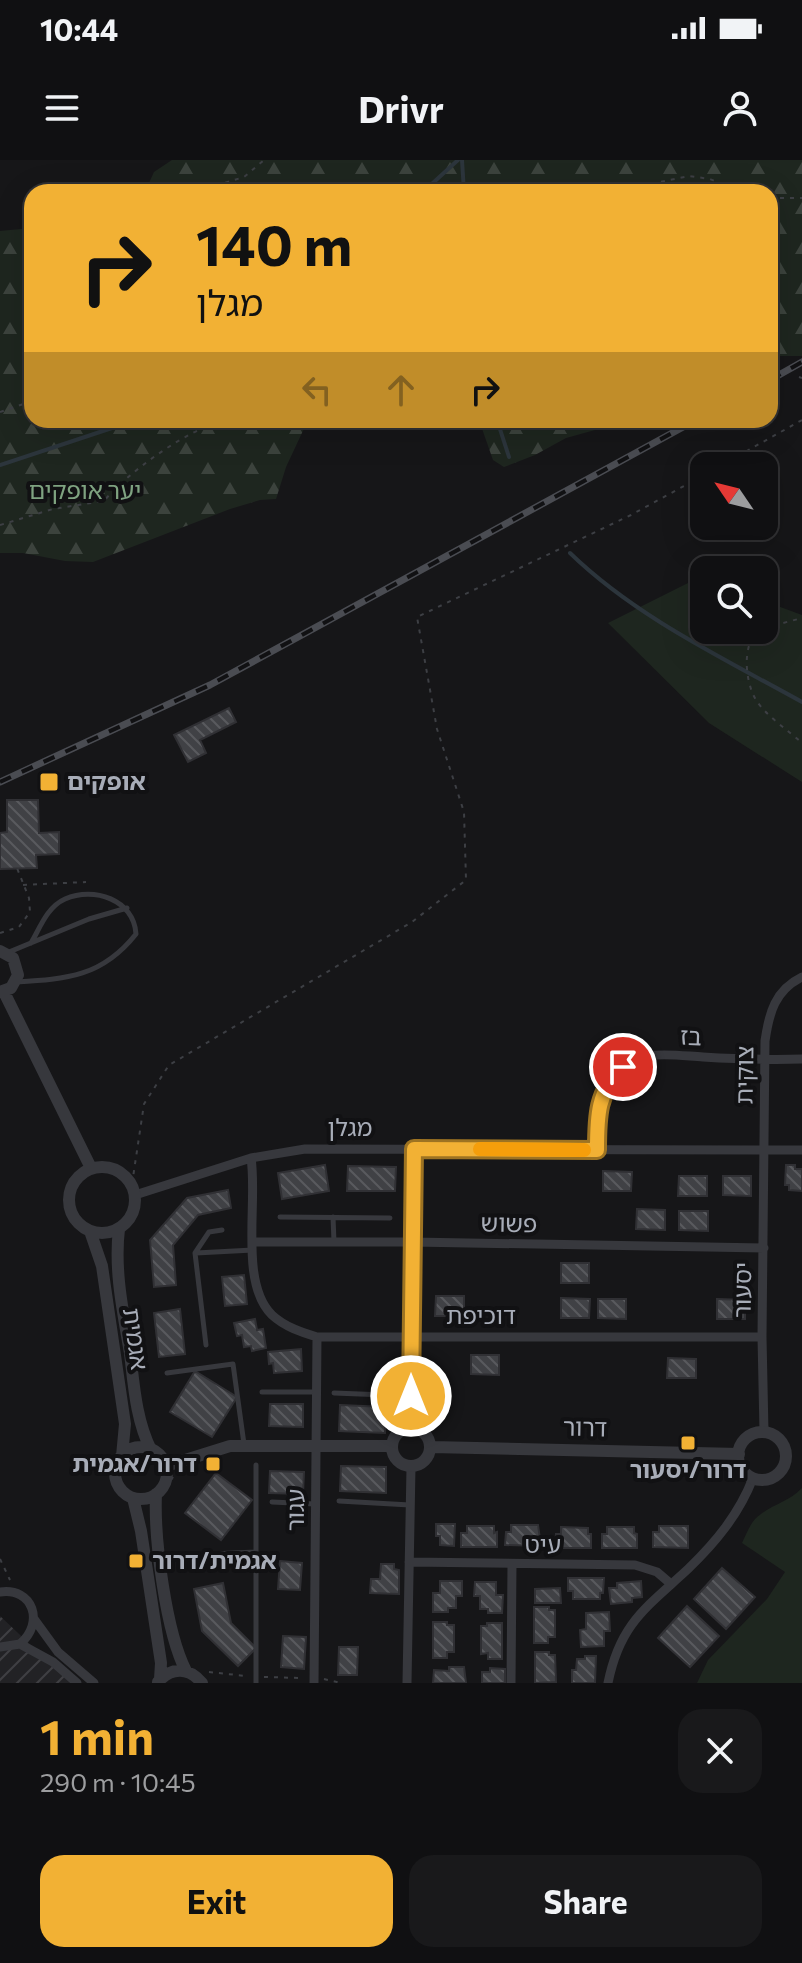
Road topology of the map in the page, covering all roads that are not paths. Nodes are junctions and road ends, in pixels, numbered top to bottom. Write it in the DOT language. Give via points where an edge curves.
graph roads {
  1 [pos="128,908"];
  2 [pos="31,943"];
  3 [pos="4,952"];
  4 [pos="802,977"];
  5 [pos="15,982"];
  6 [pos="2,992"];
  7 [pos="802,1059"];
  8 [pos="765,1060"];
  9 [pos="414,1149"];
  10 [pos="597,1150"];
  11 [pos="764,1150"];
  12 [pos="802,1150"];
  13 [pos="251,1158"];
  14 [pos="91,1168"];
  15 [pos="134,1190"];
  16 [pos="280,1217"];
  17 [pos="333,1217"];
  18 [pos="390,1218"];
  19 [pos="119,1229"];
  20 [pos="222,1230"];
  21 [pos="90,1231"];
  22 [pos="334,1242"];
  23 [pos="413,1242"];
  24 [pos="253,1246"];
  25 [pos="764,1248"];
  26 [pos="195,1253"];
  27 [pos="412,1336"];
  28 [pos="317,1337"];
  29 [pos="762,1337"];
  30 [pos="206,1345"];
  31 [pos="167,1373"];
  32 [pos="262,1392"];
  33 [pos="316,1392"];
  34 [pos="334,1393"];
  35 [pos="411,1396"];
  36 [pos="411,1427"];
  37 [pos="764,1432"];
  38 [pos="244,1445"];
  39 [pos="316,1446"];
  40 [pos="392,1446"];
  41 [pos="431,1447"];
  42 [pos="151,1450"];
  43 [pos="786,1453"];
  44 [pos="802,1453"];
  45 [pos="739,1454"];
  46 [pos="122,1456"];
  47 [pos="256,1465"];
  48 [pos="166,1466"];
  49 [pos="411,1467"];
  50 [pos="753,1478"];
  51 [pos="156,1494"];
  52 [pos="133,1498"];
  53 [pos="339,1501"];
  54 [pos="272,1502"];
  55 [pos="316,1504"];
  56 [pos="410,1505"];
  57 [pos="256,1552"];
  58 [pos="189,1555"];
  59 [pos="409,1562"];
  60 [pos="512,1564"];
  61 [pos="671,1584"];
  62 [pos="0,1592"];
  63 [pos="34,1619"];
  64 [pos="20,1644"];
  65 [pos="0,1647"];
  66 [pos="186,1671"];
  67 [pos="256,1680"];
  68 [pos="314,1680"];
  69 [pos="159,1681"];
  70 [pos="77,1683"];
  71 [pos="94,1683"];
  72 [pos="202,1683"];
  73 [pos="407,1683"];
  74 [pos="511,1683"];
  75 [pos="608,1683"];
  1 -- 2 [label="lane"];
  1 -- 2 [label="lane" via="109,898 65,899 49,910"];
  1 -- 5 [label="lane" via="136,934 113,959 72,978"];
  2 -- 3 [label="lane"];
  3 -- 5 [label="street" via="17,964"];
  4 -- 8 [label="street, צוקית" via="772,1006"];
  5 -- 6 [label="street"];
  6 -- 14 [label="street"];
  7 -- 8 [label="street, בז"];
  8 -- 10 [label="street, בז" via="662,1055 633,1061 604,1090 598,1106"];
  8 -- 11 [label="street, צוקית"];
  9 -- 10 [label="street, מגלן"];
  9 -- 13 [label="street, מגלן" via="305,1149"];
  9 -- 23 [label="street"];
  10 -- 11 [label="street, מגלן"];
  11 -- 12 [label="street"];
  11 -- 25 [label="street, יסעור"];
  13 -- 15 [label="street, מגלן"];
  13 -- 24 [label="street, דוכיפת"];
  14 -- 15 [label="street" via="110,1167 127,1177"];
  14 -- 21 [label="street" via="74,1181 69,1202 76,1220"];
  15 -- 19 [label="street" via="132,1214"];
  16 -- 17 [label="lane"];
  17 -- 18 [label="lane"];
  17 -- 22 [label="lane"];
  19 -- 21 [label="street"];
  19 -- 42 [label="street, אגמית" via="116,1255 124,1313 140,1420"];
  20 -- 26 [label="lane" via="209,1232"];
  21 -- 46 [label="street, אגמית" via="102,1266 123,1408"];
  22 -- 23 [label="street, פשוש"];
  22 -- 24 [label="street, פשוש"];
  23 -- 25 [label="street, פשוש"];
  23 -- 27 [label="street"];
  24 -- 26 [label="lane"];
  24 -- 28 [label="street, דוכיפת" via="262,1303 289,1327"];
  25 -- 29 [label="street, יסעור"];
  26 -- 30 [label="lane"];
  27 -- 28 [label="street, דוכיפת"];
  27 -- 29 [label="street, דוכיפת"];
  27 -- 35 [label="street"];
  28 -- 33 [label="street, עגור"];
  29 -- 37 [label="street, יסעור"];
  31 -- 38 [label="lane" via="233,1364"];
  32 -- 33 [label="lane"];
  33 -- 39 [label="street, עגור"];
  34 -- 35 [label="lane"];
  35 -- 36 [label="street"];
  36 -- 40 [label="street" via="400,1431"];
  36 -- 41 [label="street" via="427,1435"];
  37 -- 43 [label="street" via="779,1438"];
  37 -- 45 [label="street" via="747,1438"];
  38 -- 39 [label="street"];
  38 -- 48 [label="street"];
  39 -- 40 [label="street"];
  39 -- 55 [label="street, עגור"];
  40 -- 49 [label="street" via="399,1463"];
  41 -- 45 [label="street, דרור"];
  41 -- 49 [label="street" via="425,1461"];
  42 -- 46 [label="street" via="139,1448"];
  42 -- 48 [label="street"];
  43 -- 44 [label="street"];
  43 -- 50 [label="street" via="777,1475"];
  45 -- 50 [label="street" via="743,1471"];
  46 -- 52 [label="street" via="115,1477"];
  47 -- 57 [label="lane"];
  48 -- 51 [label="street" via="165,1482"];
  49 -- 56 [label="street"];
  50 -- 61 [label="street" via="727,1527"];
  51 -- 52 [label="street"];
  51 -- 66 [label="street" via="156,1529 173,1638"];
  52 -- 69 [label="street" via="161,1663"];
  53 -- 56 [label="lane"];
  54 -- 55 [label="lane"];
  55 -- 68 [label="street, עגור"];
  56 -- 59 [label="street"];
  57 -- 58 [label="lane"];
  57 -- 67 [label="lane"];
  59 -- 60 [label="street, עיט"];
  59 -- 73 [label="street"];
  60 -- 61 [label="street, עיט" via="635,1565 657,1572"];
  60 -- 74 [label="street"];
  61 -- 75 [label="street" via="630,1626"];
  62 -- 63 [label="street" via="14,1592 28,1602"];
  63 -- 64 [label="street" via="33,1629"];
  63 -- 71 [label="street" via="58,1652"];
  64 -- 65 [label="street"];
  64 -- 70 [label="street"];
  66 -- 69 [label="street" via="172,1671"];
  66 -- 72 [label="street"];
}
